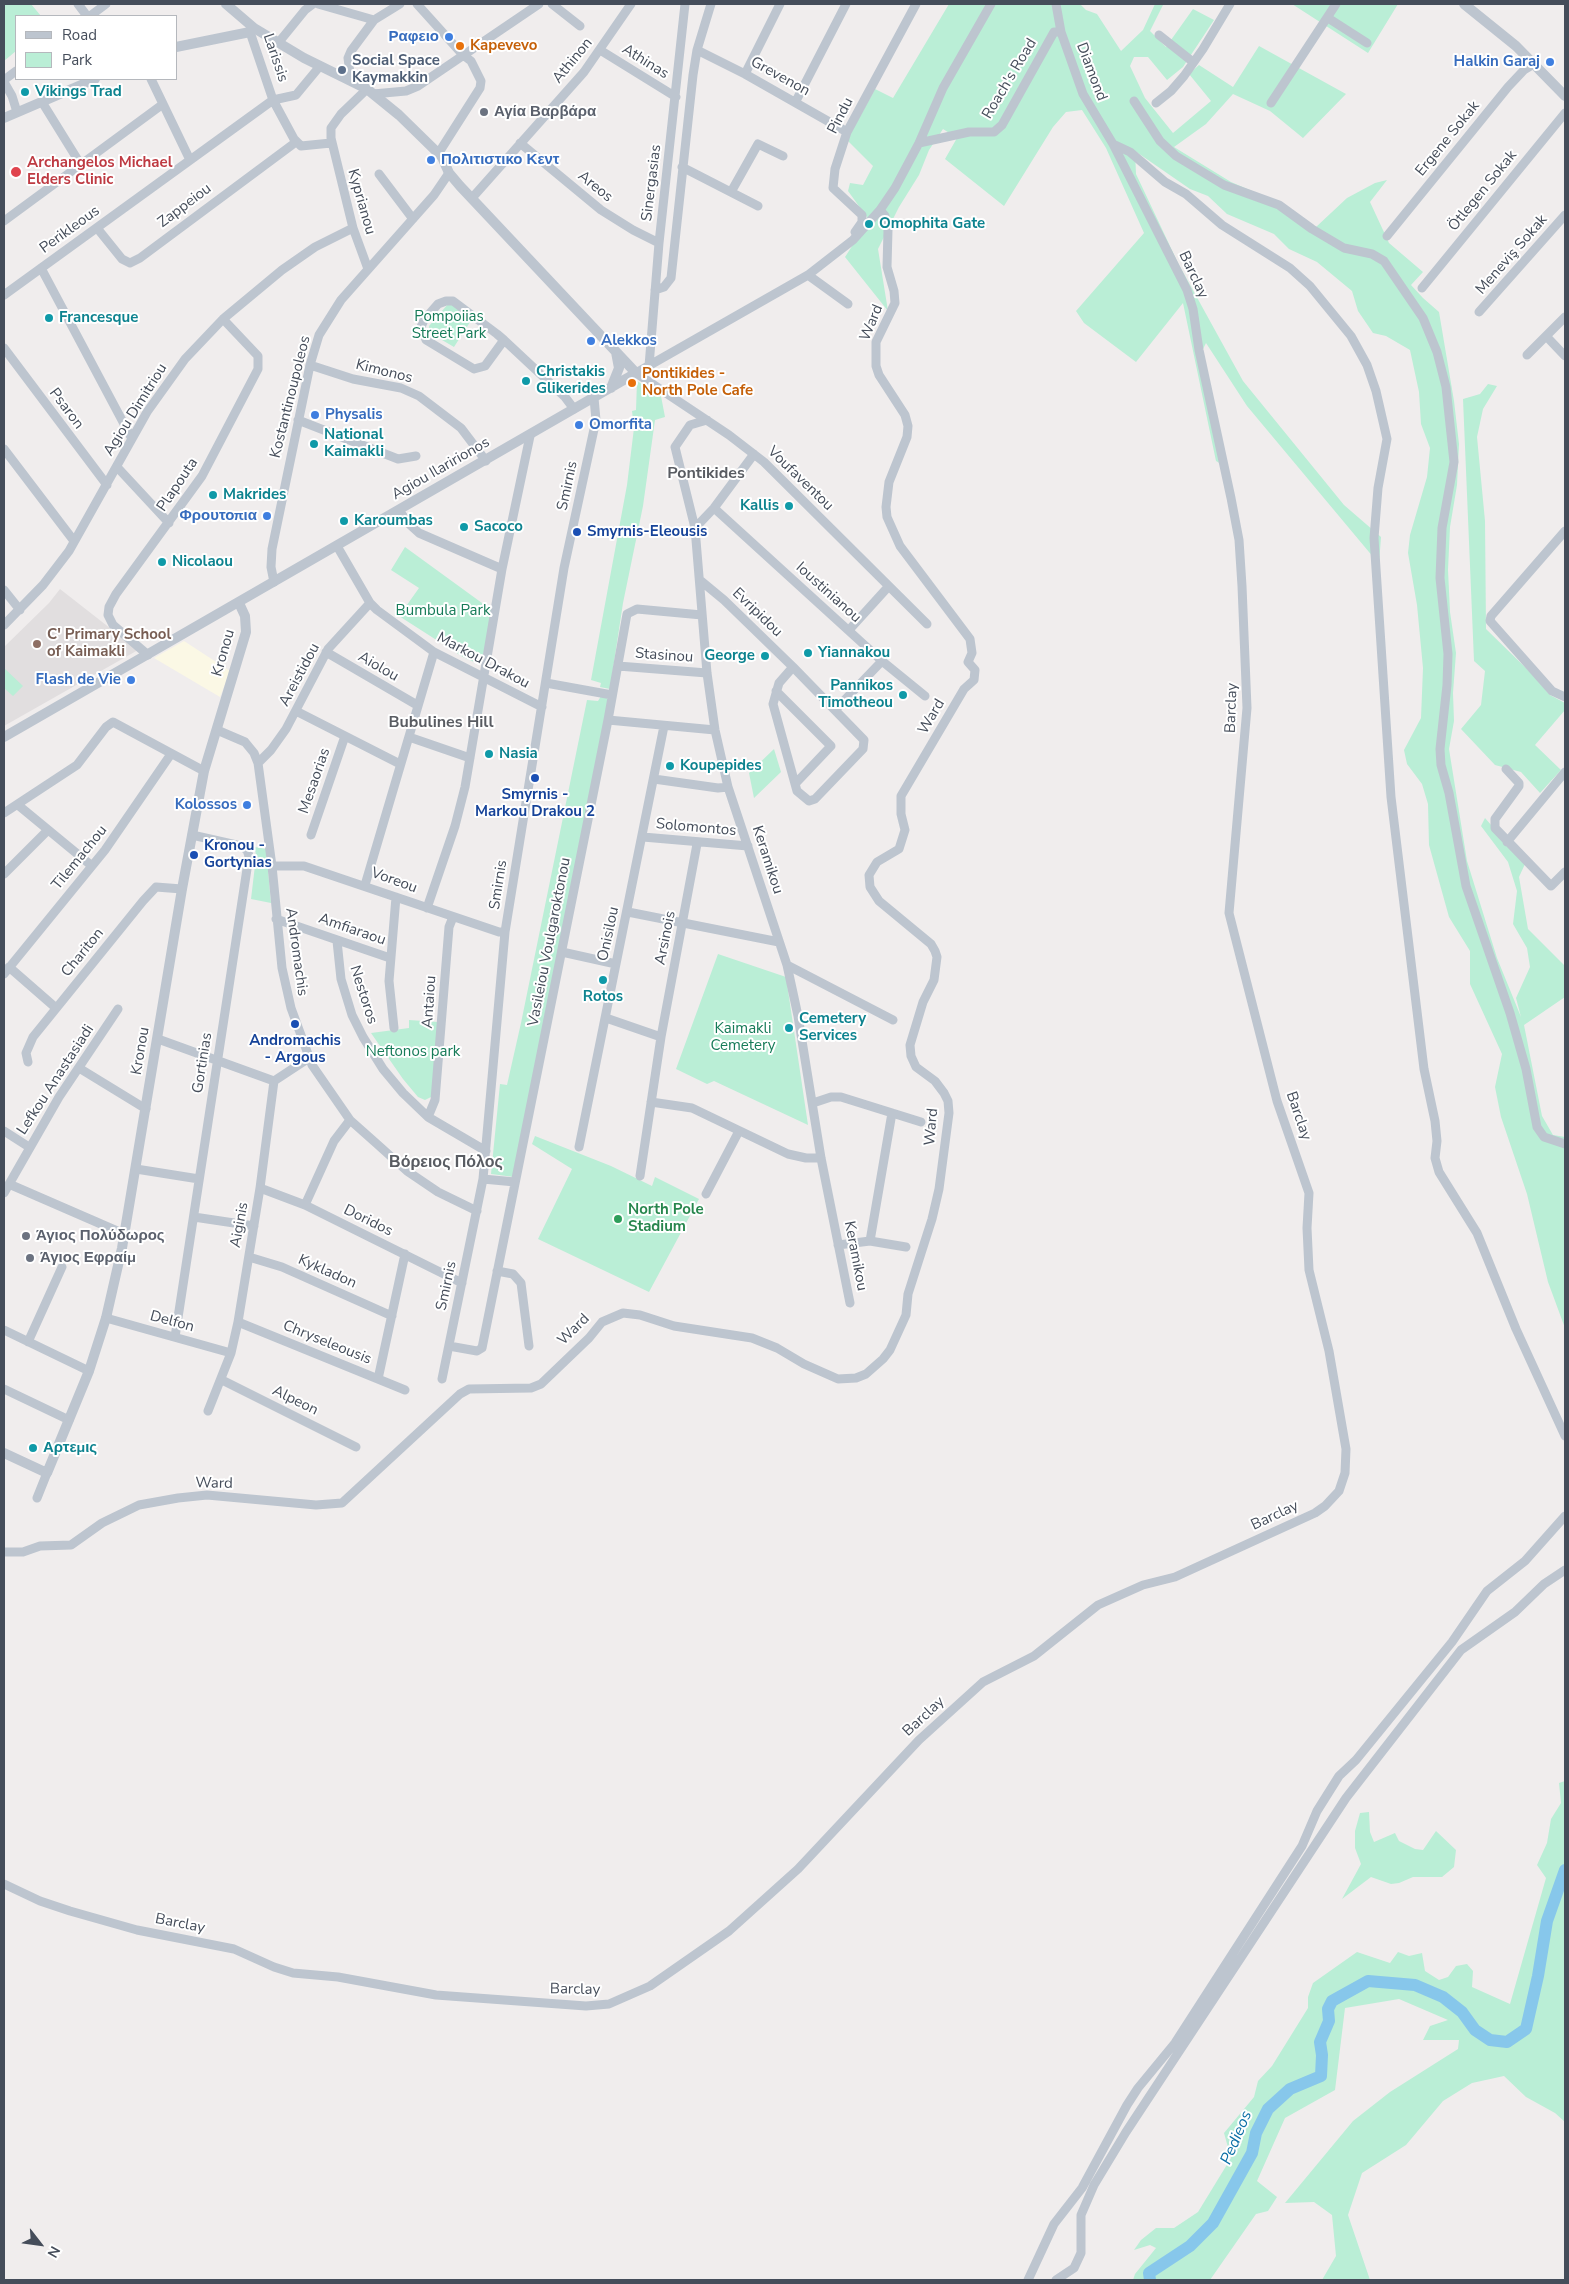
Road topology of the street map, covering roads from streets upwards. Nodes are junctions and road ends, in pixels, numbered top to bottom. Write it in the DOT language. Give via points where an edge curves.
graph roads {
  1 [pos="78,4"];
  2 [pos="106,4"];
  3 [pos="226,4"];
  4 [pos="313,4"];
  5 [pos="318,4"];
  6 [pos="400,4"];
  7 [pos="417,4"];
  8 [pos="539,4"];
  9 [pos="552,4"];
  10 [pos="631,4"];
  11 [pos="685,4"];
  12 [pos="711,4"];
  13 [pos="780,4"];
  14 [pos="846,4"];
  15 [pos="916,4"];
  16 [pos="991,4"];
  17 [pos="1056,4"];
  18 [pos="1230,4"];
  19 [pos="1336,4"];
  20 [pos="1464,4"];
  21 [pos="88,15"];
  22 [pos="90,15"];
  23 [pos="1328,18"];
  24 [pos="374,20"];
  25 [pos="580,26"];
  26 [pos="252,30"];
  27 [pos="1061,32"];
  28 [pos="1159,35"];
  29 [pos="279,42"];
  30 [pos="1367,43"];
  31 [pos="178,46"];
  32 [pos="600,50"];
  33 [pos="697,50"];
  34 [pos="463,56"];
  35 [pos="1193,62"];
  36 [pos="1534,64"];
  37 [pos="320,66"];
  38 [pos="15,72"];
  39 [pos="679,72"];
  40 [pos="745,74"];
  41 [pos="693,75"];
  42 [pos="93,80"];
  43 [pos="151,80"];
  44 [pos="4,81"];
  45 [pos="351,81"];
  46 [pos="370,92"];
  47 [pos="1565,96"];
  48 [pos="676,97"];
  49 [pos="273,100"];
  50 [pos="796,101"];
  51 [pos="1134,101"];
  52 [pos="42,102"];
  53 [pos="1156,103"];
  54 [pos="1271,103"];
  55 [pos="163,104"];
  56 [pos="17,112"];
  57 [pos="1565,113"];
  58 [pos="4,118"];
  59 [pos="847,132"];
  60 [pos="296,142"];
  61 [pos="331,142"];
  62 [pos="520,143"];
  63 [pos="919,143"];
  64 [pos="1112,144"];
  65 [pos="438,154"];
  66 [pos="783,156"];
  67 [pos="190,160"];
  68 [pos="81,165"];
  69 [pos="682,167"];
  70 [pos="449,173"];
  71 [pos="379,174"];
  72 [pos="731,192"];
  73 [pos="472,198"];
  74 [pos="758,206"];
  75 [pos="880,210"];
  76 [pos="1565,215"];
  77 [pos="677,217"];
  78 [pos="413,219"];
  79 [pos="662,220"];
  80 [pos="4,221"];
  81 [pos="97,228"];
  82 [pos="353,228"];
  83 [pos="1387,236"];
  84 [pos="856,237"];
  85 [pos="659,242"];
  86 [pos="41,268"];
  87 [pos="368,269"];
  88 [pos="808,275"];
  89 [pos="1422,288"];
  90 [pos="655,290"];
  91 [pos="4,295"];
  92 [pos="848,304"];
  93 [pos="1479,312"];
  94 [pos="1565,317"];
  95 [pos="223,319"];
  96 [pos="1546,336"];
  97 [pos="504,340"];
  98 [pos="4,348"];
  99 [pos="616,352"];
  100 [pos="1526,355"];
  101 [pos="1565,356"];
  102 [pos="310,365"];
  103 [pos="649,366"];
  104 [pos="636,373"];
  105 [pos="611,389"];
  106 [pos="594,398"];
  107 [pos="686,406"];
  108 [pos="574,409"];
  109 [pos="298,420"];
  110 [pos="707,420"];
  111 [pos="688,427"];
  112 [pos="530,436"];
  113 [pos="132,439"];
  114 [pos="4,449"];
  115 [pos="754,454"];
  116 [pos="416,456"];
  117 [pos="486,461"];
  118 [pos="117,467"];
  119 [pos="107,485"];
  120 [pos="714,508"];
  121 [pos="399,510"];
  122 [pos="169,524"];
  123 [pos="695,528"];
  124 [pos="1565,531"];
  125 [pos="74,542"];
  126 [pos="337,546"];
  127 [pos="502,569"];
  128 [pos="700,581"];
  129 [pos="274,582"];
  130 [pos="888,587"];
  131 [pos="4,590"];
  132 [pos="239,602"];
  133 [pos="370,603"];
  134 [pos="20,610"];
  135 [pos="702,615"];
  136 [pos="927,624"];
  137 [pos="4,625"];
  138 [pos="849,630"];
  139 [pos="326,652"];
  140 [pos="434,652"];
  141 [pos="148,655"];
  142 [pos="882,661"];
  143 [pos="618,666"];
  144 [pos="793,667"];
  145 [pos="707,673"];
  146 [pos="484,679"];
  147 [pos="546,683"];
  148 [pos="776,691"];
  149 [pos="612,695"];
  150 [pos="925,696"];
  151 [pos="1565,697"];
  152 [pos="418,705"];
  153 [pos="542,707"];
  154 [pos="835,710"];
  155 [pos="296,711"];
  156 [pos="608,720"];
  157 [pos="664,726"];
  158 [pos="217,730"];
  159 [pos="715,730"];
  160 [pos="345,736"];
  161 [pos="4,737"];
  162 [pos="409,737"];
  163 [pos="171,754"];
  164 [pos="470,758"];
  165 [pos="258,763"];
  166 [pos="400,764"];
  167 [pos="1506,770"];
  168 [pos="204,772"];
  169 [pos="1565,772"];
  170 [pos="654,779"];
  171 [pos="794,784"];
  172 [pos="728,787"];
  173 [pos="18,805"];
  174 [pos="4,813"];
  175 [pos="48,830"];
  176 [pos="192,835"];
  177 [pos="311,835"];
  178 [pos="643,837"];
  179 [pos="1507,842"];
  180 [pos="698,844"];
  181 [pos="748,846"];
  182 [pos="92,866"];
  183 [pos="272,866"];
  184 [pos="1565,872"];
  185 [pos="4,874"];
  186 [pos="365,885"];
  187 [pos="182,889"];
  188 [pos="396,897"];
  189 [pos="427,908"];
  190 [pos="628,912"];
  191 [pos="453,917"];
  192 [pos="276,919"];
  193 [pos="683,923"];
  194 [pos="505,932"];
  195 [pos="337,941"];
  196 [pos="779,942"];
  197 [pos="562,952"];
  198 [pos="390,958"];
  199 [pos="616,964"];
  200 [pos="787,965"];
  201 [pos="6,970"];
  202 [pos="56,1008"];
  203 [pos="118,1009"];
  204 [pos="606,1018"];
  205 [pos="893,1020"];
  206 [pos="394,1028"];
  207 [pos="661,1037"];
  208 [pos="158,1040"];
  209 [pos="309,1058"];
  210 [pos="218,1060"];
  211 [pos="28,1062"];
  212 [pos="79,1068"];
  213 [pos="274,1081"];
  214 [pos="651,1102"];
  215 [pos="813,1103"];
  216 [pos="146,1109"];
  217 [pos="892,1113"];
  218 [pos="428,1117"];
  219 [pos="350,1120"];
  220 [pos="921,1122"];
  221 [pos="739,1131"];
  222 [pos="4,1132"];
  223 [pos="1565,1144"];
  224 [pos="29,1147"];
  225 [pos="579,1147"];
  226 [pos="486,1151"];
  227 [pos="821,1158"];
  228 [pos="136,1169"];
  229 [pos="640,1176"];
  230 [pos="484,1178"];
  231 [pos="199,1180"];
  232 [pos="515,1182"];
  233 [pos="10,1184"];
  234 [pos="260,1188"];
  235 [pos="4,1193"];
  236 [pos="706,1194"];
  237 [pos="305,1205"];
  238 [pos="477,1210"];
  239 [pos="194,1217"];
  240 [pos="254,1226"];
  241 [pos="124,1234"];
  242 [pos="870,1241"];
  243 [pos="838,1245"];
  244 [pos="906,1247"];
  245 [pos="405,1254"];
  246 [pos="249,1257"];
  247 [pos="62,1267"];
  248 [pos="497,1271"];
  249 [pos="462,1283"];
  250 [pos="850,1303"];
  251 [pos="392,1316"];
  252 [pos="106,1318"];
  253 [pos="238,1322"];
  254 [pos="4,1330"];
  255 [pos="175,1337"];
  256 [pos="28,1342"];
  257 [pos="449,1346"];
  258 [pos="529,1346"];
  259 [pos="231,1353"];
  260 [pos="89,1371"];
  261 [pos="378,1379"];
  262 [pos="442,1379"];
  263 [pos="222,1380"];
  264 [pos="4,1389"];
  265 [pos="405,1390"];
  266 [pos="208,1411"];
  267 [pos="68,1420"];
  268 [pos="1565,1436"];
  269 [pos="356,1447"];
  270 [pos="4,1453"];
  271 [pos="47,1473"];
  272 [pos="37,1498"];
  273 [pos="1565,1516"];
  274 [pos="4,1552"];
  275 [pos="1565,1570"];
  276 [pos="4,1884"];
  277 [pos="1028,2280"];
  278 [pos="1056,2280"];
  1 -- 21 [label="street"];
  2 -- 22 [label="street"];
  3 -- 26 [label="street"];
  4 -- 29 [label="street"];
  5 -- 24 [label="street"];
  6 -- 24 [label="street"];
  7 -- 34 [label="street"];
  8 -- 34 [label="street"];
  9 -- 25 [label="street"];
  10 -- 32 [label="street, Athinon"];
  11 -- 39 [label="street, Sinergasias"];
  12 -- 33 [label="street"];
  13 -- 40 [label="street"];
  14 -- 50 [label="street"];
  15 -- 59 [label="street, Pindu"];
  16 -- 63 [label="street" via="943,88"];
  17 -- 27 [label="street, Diamond"];
  18 -- 35 [label="street"];
  19 -- 23 [label="street"];
  20 -- 36 [label="street" via="1493,25"];
  23 -- 30 [label="street"];
  23 -- 54 [label="street"];
  24 -- 45 [label="street" via="349,54"];
  26 -- 29 [label="street"];
  26 -- 31 [label="street"];
  26 -- 49 [label="street, Larissis"];
  27 -- 63 [label="street, Roach's Road" via="1054,32 1002,125 994,132 969,132"];
  27 -- 64 [label="street, Diamond" via="1083,94"];
  28 -- 35 [label="street"];
  29 -- 37 [label="street"];
  32 -- 48 [label="street, Athinas"];
  32 -- 62 [label="street, Athinon"];
  33 -- 40 [label="street, Grevenon"];
  33 -- 41 [label="street"];
  34 -- 46 [label="street" via="406,91"];
  34 -- 65 [label="street" via="474,65 481,85"];
  35 -- 53 [label="street" via="1171,91"];
  36 -- 47 [label="street"];
  36 -- 83 [label="street, Ergene Sokak" via="1508,87"];
  37 -- 45 [label="street"];
  37 -- 49 [label="street" via="296,95"];
  38 -- 44 [label="street"];
  39 -- 41 [label="street"];
  39 -- 48 [label="street, Sinergasias"];
  40 -- 50 [label="street, Grevenon"];
  41 -- 69 [label="street"];
  42 -- 52 [label="street"];
  43 -- 55 [label="street"];
  44 -- 56 [label="street"];
  45 -- 46 [label="street"];
  46 -- 61 [label="street" via="333,124"];
  46 -- 65 [label="street" via="416,130"];
  48 -- 79 [label="street, Sinergasias"];
  49 -- 60 [label="street, Larissis"];
  49 -- 67 [label="street, Perikleous"];
  50 -- 59 [label="street, Grevenon"];
  51 -- 223 [label="street" via="1160,141 1176,156 1224,184 1279,205 1344,248 1372,254 1384,261 1423,318 1437,352 1446,387 1454,462 1442,528 1440,578 1448,654 1441,765 1466,886 1526,1069 1537,1127 1544,1137"];
  52 -- 56 [label="street"];
  52 -- 68 [label="street"];
  55 -- 67 [label="street"];
  55 -- 68 [label="street"];
  56 -- 58 [label="street"];
  57 -- 89 [label="street, Ötlegen Sokak"];
  59 -- 84 [label="street, Pindu" via="832,183 837,193 860,212 862,222 855,232"];
  60 -- 61 [label="street" via="306,146"];
  60 -- 81 [label="street, Zappeiou" via="130,263 122,259"];
  61 -- 82 [label="street, Kyprianou"];
  62 -- 73 [label="street, Athinon"];
  62 -- 85 [label="street, Areos" via="607,214"];
  63 -- 75 [label="street"];
  64 -- 268 [label="street" via="1130,152 1222,224 1290,268 1310,286 1351,336 1367,365 1387,439 1379,480 1374,538 1391,797 1424,1069 1435,1127 1435,1158 1439,1172 1477,1233"];
  64 -- 276 [label="street, Barclay" via="1193,309 1238,540 1247,708 1229,913 1277,1101 1309,1193 1309,1270 1329,1351 1346,1449 1345,1473 1339,1491 1315,1513 1175,1576 1143,1585 1098,1605 1034,1656 983,1682 919,1740 798,1869 729,1931 650,1986 609,2004 586,2006 436,1996 338,1977 293,1973 234,1949 137,1930 70,1911"];
  65 -- 70 [label="street" via="446,162"];
  66 -- 72 [label="street" via="758,144"];
  67 -- 81 [label="street, Perikleous"];
  68 -- 80 [label="street"];
  69 -- 72 [label="street"];
  69 -- 77 [label="street"];
  70 -- 73 [label="street"];
  70 -- 78 [label="street, Kostantinoupoleos"];
  71 -- 78 [label="street"];
  72 -- 74 [label="street"];
  73 -- 99 [label="street"];
  75 -- 84 [label="street, Agiou Ilaririonos"];
  75 -- 274 [label="street, Ward" via="888,230 888,268 895,303 876,342 876,366 908,426 890,482 887,517 900,546 970,639 972,653 968,662 974,670 974,680 964,689 902,796 900,814 904,830 900,849 877,862 869,875 870,887 879,901 931,944 935,951 934,980 910,1045 916,1067 940,1087 948,1101 939,1189 908,1294 906,1315 890,1350 866,1374 838,1379 752,1338 674,1326 623,1313 602,1322 541,1384 531,1388 469,1389 460,1394 342,1503 316,1505 207,1495 178,1498 125,1511 71,1545"];
  76 -- 93 [label="street, Meneviş Sokak"];
  77 -- 79 [label="street"];
  77 -- 90 [label="street" via="671,278 664,288"];
  78 -- 87 [label="street, Kostantinoupoleos"];
  79 -- 85 [label="street, Sinergasias"];
  81 -- 86 [label="street, Perikleous"];
  82 -- 87 [label="street, Kyprianou"];
  82 -- 95 [label="street, Agiou Dimitriou" via="299,257"];
  84 -- 88 [label="street, Agiou Ilaririonos"];
  85 -- 90 [label="street, Sinergasias"];
  86 -- 91 [label="street, Perikleous"];
  86 -- 113 [label="street"];
  87 -- 102 [label="street, Kostantinoupoleos" via="327,319"];
  88 -- 92 [label="street"];
  88 -- 103 [label="street, Agiou Ilaririonos"];
  90 -- 103 [label="street, Sinergasias"];
  94 -- 96 [label="street"];
  95 -- 113 [label="street, Agiou Dimitriou" via="168,381"];
  95 -- 122 [label="street, Plapouta" via="256,353 259,366 206,468"];
  96 -- 100 [label="street"];
  96 -- 101 [label="street"];
  97 -- 97 [label="street" via="485,366 474,369 426,340 422,326 435,306 450,301"];
  97 -- 108 [label="street"];
  98 -- 119 [label="street, Psaron"];
  99 -- 104 [label="street"];
  99 -- 105 [label="street" via="619,368"];
  102 -- 109 [label="street, Kostantinoupoleos"];
  102 -- 117 [label="street, Kimonos" via="353,379 401,388 419,396 466,433"];
  103 -- 104 [label="street, Agiou Ilaririonos"];
  104 -- 105 [label="street, Agiou Ilaririonos"];
  104 -- 107 [label="street, Voufaventou"];
  105 -- 106 [label="street, Agiou Ilaririonos"];
  106 -- 108 [label="street, Agiou Ilaririonos"];
  106 -- 147 [label="street, Smirnis" via="596,420 564,568"];
  107 -- 110 [label="street, Voufaventou"];
  107 -- 111 [label="street"];
  108 -- 112 [label="street, Agiou Ilaririonos"];
  109 -- 116 [label="street" via="398,459"];
  109 -- 129 [label="street, Kostantinoupoleos" via="272,549"];
  110 -- 111 [label="street" via="693,422"];
  110 -- 115 [label="street, Voufaventou"];
  111 -- 123 [label="street, Keramikou" via="675,447"];
  112 -- 117 [label="street, Agiou Ilaririonos"];
  112 -- 127 [label="street"];
  113 -- 118 [label="street, Agiou Dimitriou"];
  114 -- 125 [label="street"];
  115 -- 120 [label="street"];
  115 -- 130 [label="street, Voufaventou"];
  117 -- 121 [label="street, Agiou Ilaririonos"];
  118 -- 119 [label="street, Agiou Dimitriou"];
  118 -- 122 [label="street"];
  119 -- 125 [label="street, Agiou Dimitriou"];
  120 -- 123 [label="street"];
  120 -- 138 [label="street, Ioustinianou"];
  121 -- 126 [label="street, Agiou Ilaririonos"];
  121 -- 127 [label="street" via="415,530"];
  122 -- 141 [label="street, Plapouta" via="116,594 109,612 113,625"];
  123 -- 128 [label="street, Keramikou"];
  124 -- 151 [label="street" via="1490,621 1552,691"];
  125 -- 134 [label="street, Agiou Dimitriou"];
  126 -- 129 [label="street, Agiou Ilaririonos"];
  126 -- 133 [label="street, Markou Drakou"];
  127 -- 146 [label="street"];
  128 -- 135 [label="street, Keramikou"];
  128 -- 144 [label="street, Evripidou"];
  129 -- 132 [label="street, Agiou Ilaririonos"];
  130 -- 136 [label="street, Voufaventou"];
  130 -- 138 [label="street"];
  131 -- 134 [label="street"];
  132 -- 141 [label="street, Agiou Ilaririonos"];
  132 -- 158 [label="street, Kronou" via="245,616 246,632"];
  133 -- 139 [label="street, Areistidou"];
  133 -- 140 [label="street, Markou Drakou"];
  134 -- 137 [label="street, Agiou Dimitriou"];
  135 -- 143 [label="street, Vasileiou Voulgaroktonou" via="631,610 626,617"];
  135 -- 145 [label="street, Keramikou"];
  138 -- 142 [label="street, Ioustinianou"];
  139 -- 152 [label="street, Aiolou"];
  139 -- 155 [label="street, Areistidou"];
  140 -- 146 [label="street, Markou Drakou"];
  140 -- 152 [label="street"];
  141 -- 161 [label="street, Agiou Ilaririonos"];
  142 -- 150 [label="street, Ioustinianou"];
  142 -- 154 [label="street"];
  143 -- 145 [label="street, Stasinou"];
  143 -- 149 [label="street, Vasileiou Voulgaroktonou"];
  144 -- 148 [label="street" via="781,679"];
  144 -- 154 [label="street, Evripidou"];
  145 -- 159 [label="street, Keramikou"];
  146 -- 153 [label="street, Markou Drakou"];
  146 -- 164 [label="street"];
  147 -- 149 [label="street"];
  147 -- 153 [label="street, Smirnis"];
  148 -- 171 [label="street" via="774,708"];
  148 -- 171 [label="street" via="831,746"];
  149 -- 156 [label="street, Vasileiou Voulgaroktonou"];
  152 -- 162 [label="street"];
  153 -- 194 [label="street, Smirnis"];
  154 -- 171 [label="street, Evripidou" via="864,740 865,746 812,800 804,798"];
  155 -- 160 [label="street"];
  155 -- 165 [label="street, Areistidou" via="276,744"];
  156 -- 157 [label="street"];
  156 -- 197 [label="street, Vasileiou Voulgaroktonou"];
  157 -- 159 [label="street"];
  157 -- 170 [label="street, Onisilou"];
  158 -- 165 [label="street, Andromachis" via="245,742"];
  158 -- 168 [label="street, Kronou"];
  159 -- 172 [label="street, Keramikou"];
  160 -- 166 [label="street"];
  160 -- 177 [label="street, Mesaorias"];
  162 -- 164 [label="street"];
  162 -- 166 [label="street"];
  163 -- 168 [label="street"];
  163 -- 173 [label="street" via="121,724 111,723 77,765"];
  163 -- 182 [label="street, Tilemachou"];
  164 -- 189 [label="street" via="455,826"];
  165 -- 183 [label="street, Andromachis"];
  166 -- 186 [label="street"];
  167 -- 179 [label="street" via="1519,786 1495,818 1495,828"];
  168 -- 176 [label="street, Kronou"];
  169 -- 179 [label="street"];
  170 -- 172 [label="street"];
  170 -- 178 [label="street, Onisilou"];
  172 -- 181 [label="street, Keramikou"];
  173 -- 174 [label="street"];
  173 -- 175 [label="street"];
  175 -- 182 [label="street"];
  175 -- 185 [label="street"];
  176 -- 187 [label="street, Kronou"];
  176 -- 210 [label="street, Gortinias" via="241,846 249,856"];
  178 -- 180 [label="street, Solomontos"];
  178 -- 190 [label="street, Onisilou"];
  179 -- 184 [label="street" via="1551,886"];
  180 -- 181 [label="street, Solomontos"];
  180 -- 193 [label="street, Arsinois"];
  181 -- 196 [label="street, Keramikou"];
  182 -- 201 [label="street, Tilemachou"];
  183 -- 186 [label="street, Voreou" via="304,866"];
  183 -- 192 [label="street, Andromachis"];
  186 -- 188 [label="street, Voreou"];
  187 -- 202 [label="street, Chariton" via="156,887"];
  187 -- 208 [label="street, Kronou"];
  188 -- 189 [label="street, Voreou"];
  188 -- 198 [label="street"];
  189 -- 191 [label="street, Voreou"];
  190 -- 193 [label="street"];
  190 -- 199 [label="street, Onisilou"];
  191 -- 194 [label="street, Voreou"];
  191 -- 218 [label="street, Antaiou" via="449,928 436,1100"];
  192 -- 195 [label="street, Amfiaraou"];
  192 -- 209 [label="street, Andromachis" via="286,990"];
  193 -- 196 [label="street"];
  193 -- 207 [label="street, Arsinois"];
  194 -- 226 [label="street, Smirnis"];
  195 -- 198 [label="street, Amfiaraou"];
  195 -- 218 [label="street, Nestoros" via="341,979 363,1037 389,1077"];
  196 -- 200 [label="street, Keramikou"];
  197 -- 199 [label="street"];
  197 -- 232 [label="street, Vasileiou Voulgaroktonou"];
  198 -- 206 [label="street"];
  199 -- 204 [label="street, Onisilou"];
  200 -- 205 [label="street"];
  200 -- 215 [label="street, Keramikou"];
  201 -- 202 [label="street"];
  202 -- 211 [label="street, Chariton" via="33,1037 26,1053"];
  203 -- 212 [label="street, Lefkou Anastasiadi"];
  204 -- 207 [label="street"];
  204 -- 225 [label="street, Onisilou"];
  207 -- 214 [label="street, Arsinois"];
  208 -- 210 [label="street"];
  208 -- 216 [label="street, Kronou"];
  209 -- 213 [label="street"];
  209 -- 219 [label="street, Andromachis"];
  210 -- 213 [label="street"];
  210 -- 231 [label="street, Gortinias"];
  212 -- 216 [label="street"];
  212 -- 224 [label="street, Lefkou Anastasiadi"];
  213 -- 234 [label="street, Aiginis"];
  214 -- 221 [label="street" via="692,1108"];
  214 -- 229 [label="street, Arsinois"];
  215 -- 217 [label="street" via="841,1097"];
  215 -- 227 [label="street, Keramikou"];
  216 -- 228 [label="street, Kronou"];
  217 -- 220 [label="street"];
  217 -- 242 [label="street"];
  218 -- 226 [label="street, Nestoros"];
  219 -- 237 [label="street" via="334,1141"];
  219 -- 238 [label="street, Andromachis" via="407,1171 438,1192"];
  221 -- 227 [label="street" via="794,1156"];
  221 -- 236 [label="street"];
  222 -- 224 [label="street"];
  224 -- 233 [label="street, Lefkou Anastasiadi"];
  226 -- 230 [label="street, Smirnis"];
  227 -- 243 [label="street, Keramikou"];
  228 -- 231 [label="street"];
  228 -- 241 [label="street, Kronou"];
  230 -- 232 [label="street"];
  230 -- 238 [label="street, Smirnis"];
  231 -- 239 [label="street, Gortinias"];
  232 -- 248 [label="street, Vasileiou Voulgaroktonou"];
  233 -- 235 [label="street, Lefkou Anastasiadi"];
  233 -- 241 [label="street"];
  234 -- 237 [label="street, Doridos"];
  234 -- 240 [label="street, Aiginis"];
  237 -- 245 [label="street, Doridos"];
  238 -- 249 [label="street, Smirnis"];
  239 -- 240 [label="street"];
  239 -- 255 [label="street, Gortinias"];
  240 -- 246 [label="street, Aiginis"];
  241 -- 252 [label="street, Kronou"];
  242 -- 243 [label="street"];
  242 -- 244 [label="street"];
  243 -- 250 [label="street, Keramikou"];
  245 -- 249 [label="street, Doridos"];
  245 -- 251 [label="street"];
  246 -- 251 [label="street, Kykladon" via="282,1267"];
  246 -- 253 [label="street, Aiginis"];
  247 -- 256 [label="street"];
  248 -- 257 [label="street, Vasileiou Voulgaroktonou" via="480,1351"];
  248 -- 258 [label="street" via="513,1274 521,1283"];
  249 -- 257 [label="street, Smirnis"];
  251 -- 261 [label="street"];
  252 -- 255 [label="street, Delfon"];
  252 -- 260 [label="street, Kronou"];
  253 -- 259 [label="street, Aiginis"];
  253 -- 261 [label="street, Chryseleousis"];
  254 -- 256 [label="street"];
  255 -- 259 [label="street, Delfon"];
  256 -- 260 [label="street"];
  257 -- 262 [label="street, Smirnis"];
  259 -- 263 [label="street, Aiginis"];
  260 -- 267 [label="street, Kronou"];
  261 -- 265 [label="street, Chryseleousis"];
  263 -- 266 [label="street, Aiginis"];
  263 -- 269 [label="street, Alpeon"];
  264 -- 267 [label="street"];
  267 -- 271 [label="street, Kronou"];
  270 -- 271 [label="street"];
  271 -- 272 [label="street, Kronou"];
  273 -- 277 [label="street" via="1525,1561 1487,1591 1452,1642 1356,1760 1339,1776 1317,1811 1302,1846 1181,2035 1127,2105 1082,2188 1054,2224"];
  275 -- 278 [label="street" via="1462,1650 1341,1805 1117,2147 1081,2215 1080,2253 1074,2268"];
}
